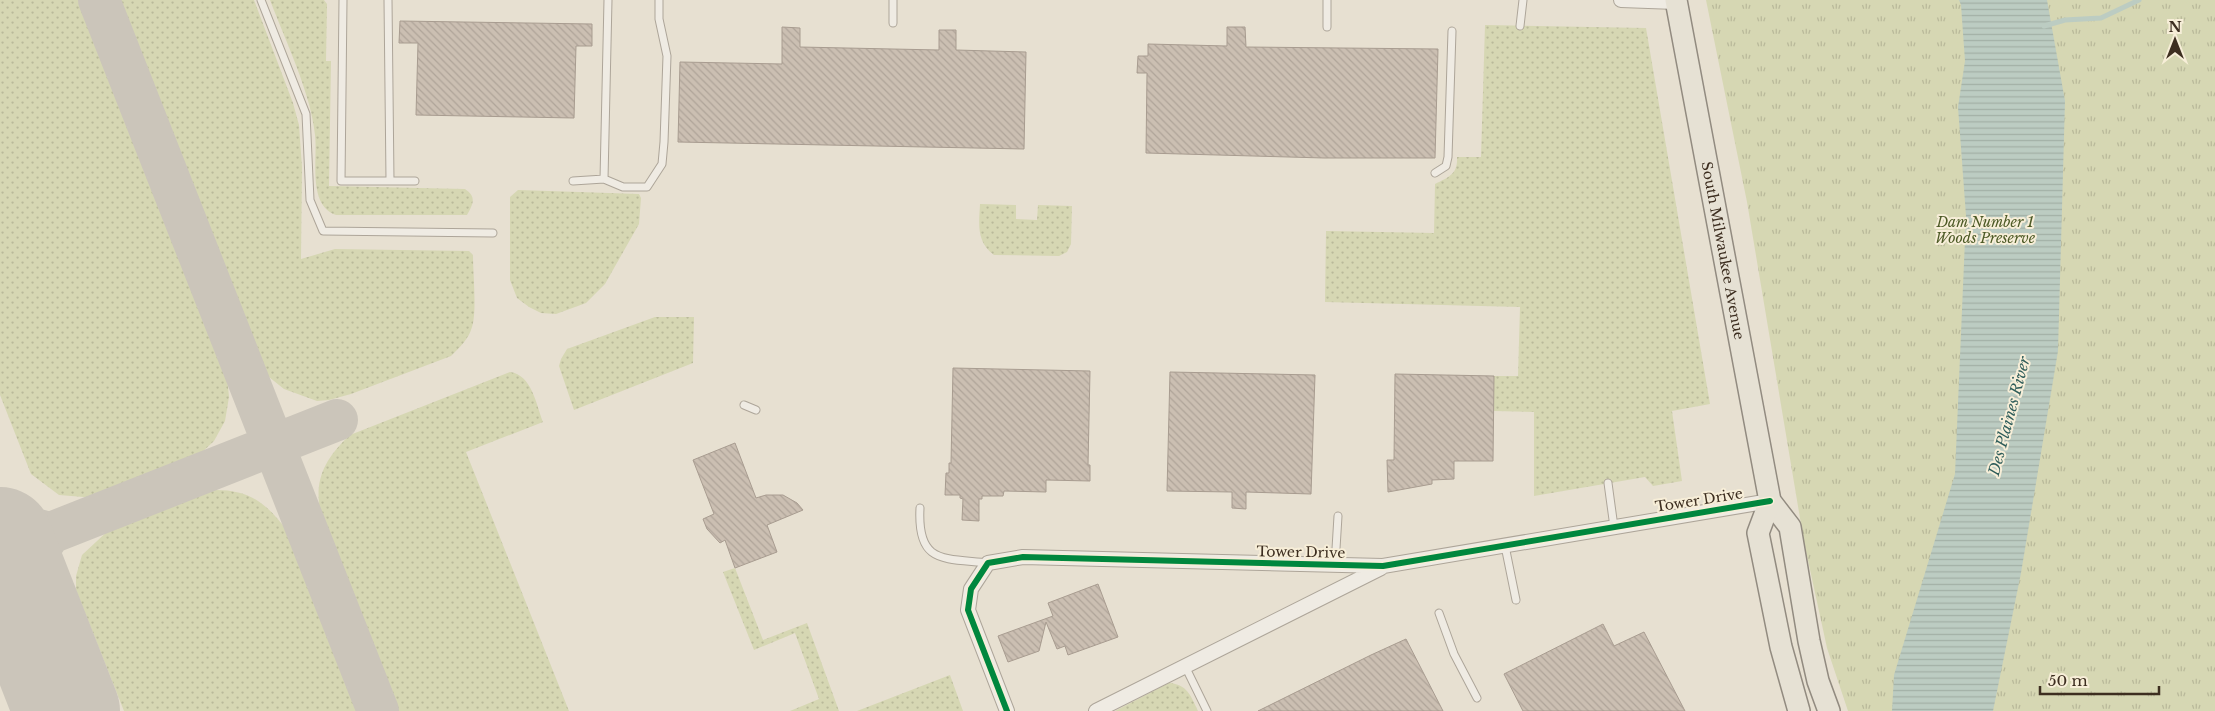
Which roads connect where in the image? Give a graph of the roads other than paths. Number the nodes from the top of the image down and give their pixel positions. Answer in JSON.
{"nodes":[{"id":1,"x":261,"y":0,"type":"edge"},
{"id":2,"x":343,"y":0,"type":"edge"},
{"id":3,"x":388,"y":0,"type":"edge"},
{"id":4,"x":608,"y":0,"type":"edge"},
{"id":5,"x":659,"y":0,"type":"edge"},
{"id":6,"x":893,"y":0,"type":"edge"},
{"id":7,"x":1326,"y":0,"type":"edge"},
{"id":8,"x":1523,"y":0,"type":"edge"},
{"id":9,"x":1621,"y":0,"type":"edge"},
{"id":10,"x":1676,"y":1,"type":"edge"},
{"id":11,"x":893,"y":23,"type":"dead end"},
{"id":12,"x":1520,"y":26,"type":"dead end"},
{"id":13,"x":1326,"y":27,"type":"dead end"},
{"id":14,"x":1452,"y":31,"type":"dead end"},
{"id":15,"x":1435,"y":173,"type":"dead end"},
{"id":16,"x":390,"y":180,"type":"junction"},
{"id":17,"x":574,"y":180,"type":"dead end"},
{"id":18,"x":604,"y":180,"type":"junction"},
{"id":19,"x":415,"y":181,"type":"dead end"},
{"id":20,"x":493,"y":233,"type":"dead end"},
{"id":21,"x":744,"y":405,"type":"dead end"},
{"id":22,"x":756,"y":410,"type":"dead end"},
{"id":23,"x":1608,"y":483,"type":"dead end"},
{"id":24,"x":1770,"y":501,"type":"junction"},
{"id":25,"x":920,"y":508,"type":"dead end"},
{"id":26,"x":1338,"y":516,"type":"dead end"},
{"id":27,"x":1614,"y":527,"type":"junction"},
{"id":28,"x":1505,"y":546,"type":"junction"},
{"id":29,"x":988,"y":563,"type":"junction"},
{"id":30,"x":1335,"y":565,"type":"junction"},
{"id":31,"x":1384,"y":566,"type":"junction"},
{"id":32,"x":1516,"y":600,"type":"dead end"},
{"id":33,"x":1439,"y":613,"type":"dead end"},
{"id":34,"x":1185,"y":666,"type":"junction"},
{"id":35,"x":1476,"y":698,"type":"dead end"},
{"id":36,"x":1007,"y":711,"type":"edge"},
{"id":37,"x":1096,"y":711,"type":"edge"},
{"id":38,"x":1208,"y":711,"type":"edge"},
{"id":39,"x":1799,"y":711,"type":"edge"},
{"id":40,"x":1829,"y":711,"type":"edge"}],
"edges":[{"from":1,"to":20,"type":"lane"},
{"from":2,"to":16,"type":"lane"},
{"from":3,"to":16,"type":"lane"},
{"from":4,"to":18,"type":"lane"},
{"from":5,"to":18,"type":"lane"},
{"from":6,"to":11,"type":"lane"},
{"from":7,"to":13,"type":"lane"},
{"from":8,"to":12,"type":"lane"},
{"from":9,"to":10,"type":"street"},
{"from":10,"to":24,"type":"main road","name":"South Milwaukee Avenue"},
{"from":14,"to":15,"type":"lane"},
{"from":16,"to":19,"type":"lane"},
{"from":17,"to":18,"type":"lane"},
{"from":21,"to":22,"type":"lane"},
{"from":23,"to":27,"type":"lane"},
{"from":24,"to":27,"type":"street","name":"Tower Drive"},
{"from":24,"to":39,"type":"main road"},
{"from":24,"to":40,"type":"main road","name":"South Milwaukee Avenue"},
{"from":25,"to":29,"type":"lane"},
{"from":26,"to":30,"type":"lane"},
{"from":27,"to":28,"type":"street","name":"Tower Drive"},
{"from":28,"to":31,"type":"street","name":"Tower Drive"},
{"from":28,"to":32,"type":"lane"},
{"from":29,"to":30,"type":"street","name":"Tower Drive"},
{"from":29,"to":36,"type":"street"},
{"from":30,"to":31,"type":"street","name":"Tower Drive"},
{"from":31,"to":34,"type":"street","name":"Tower Drive"},
{"from":33,"to":35,"type":"lane"},
{"from":34,"to":37,"type":"street","name":"Tower Drive"},
{"from":34,"to":38,"type":"lane"}]}
